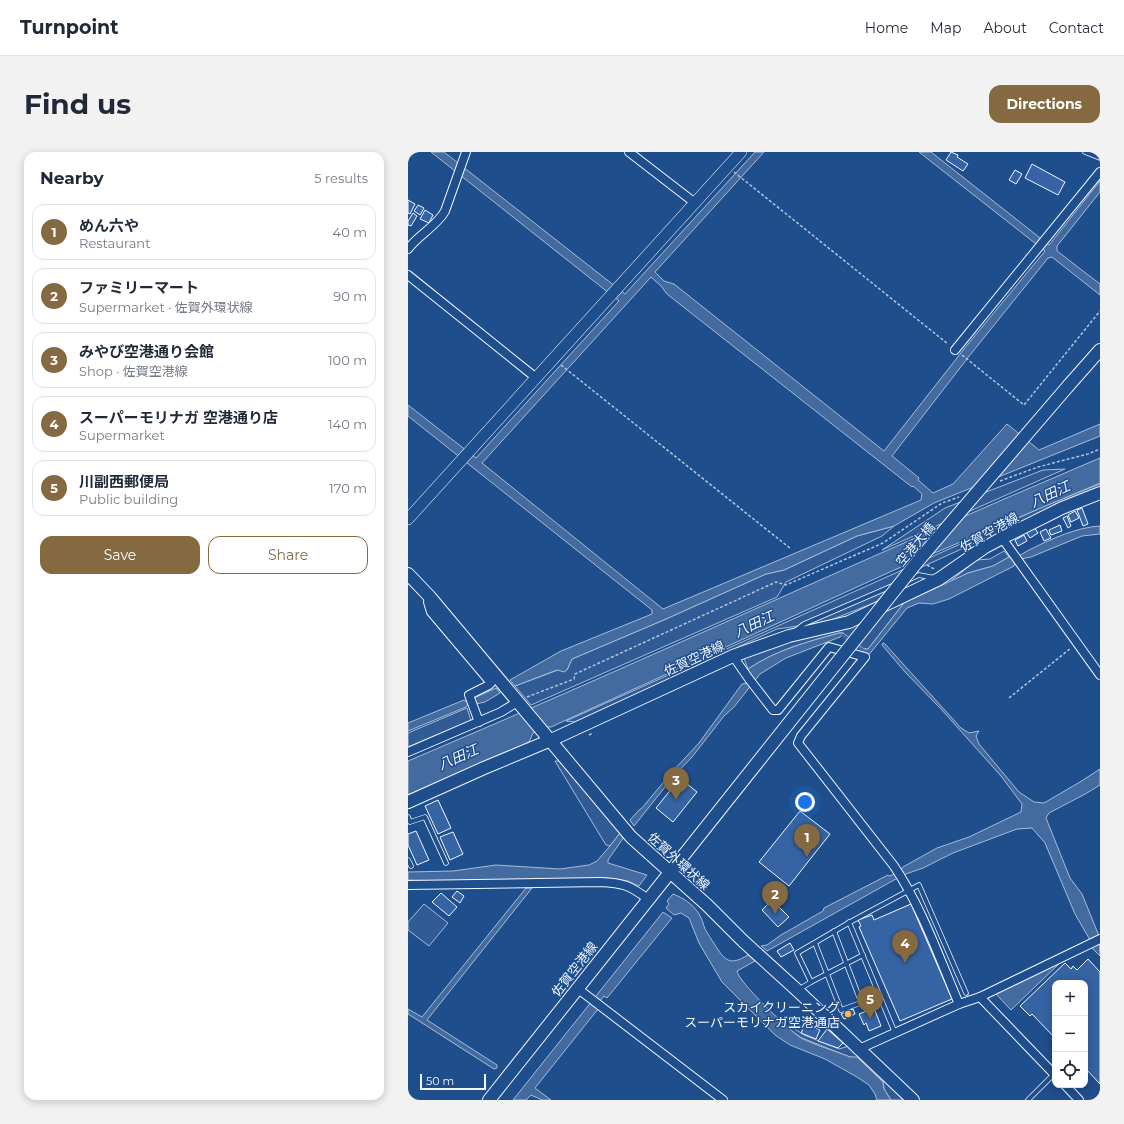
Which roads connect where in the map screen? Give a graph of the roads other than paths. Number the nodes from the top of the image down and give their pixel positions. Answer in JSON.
{"nodes":[{"id":1,"x":466,"y":152,"type":"edge"},
{"id":2,"x":628,"y":152,"type":"edge"},
{"id":3,"x":741,"y":152,"type":"edge"},
{"id":4,"x":1085,"y":152,"type":"edge"},
{"id":5,"x":1100,"y":158,"type":"edge"},
{"id":6,"x":1100,"y":172,"type":"edge"},
{"id":7,"x":694,"y":203,"type":"junction"},
{"id":8,"x":408,"y":250,"type":"edge"},
{"id":9,"x":408,"y":276,"type":"edge"},
{"id":10,"x":955,"y":350,"type":"road end"},
{"id":11,"x":1100,"y":350,"type":"edge"},
{"id":12,"x":535,"y":377,"type":"junction"},
{"id":13,"x":1100,"y":493,"type":"edge"},
{"id":14,"x":408,"y":519,"type":"edge"},
{"id":15,"x":1002,"y":538,"type":"junction"},
{"id":16,"x":408,"y":574,"type":"edge"},
{"id":17,"x":430,"y":597,"type":"junction"},
{"id":18,"x":733,"y":656,"type":"junction"},
{"id":19,"x":1100,"y":675,"type":"edge"},
{"id":20,"x":519,"y":703,"type":"junction"},
{"id":21,"x":478,"y":722,"type":"junction"},
{"id":22,"x":788,"y":724,"type":"joint"},
{"id":23,"x":547,"y":737,"type":"junction"},
{"id":24,"x":408,"y":752,"type":"edge"},
{"id":25,"x":408,"y":802,"type":"edge"},
{"id":26,"x":408,"y":817,"type":"edge"},
{"id":27,"x":409,"y":823,"type":"edge"},
{"id":28,"x":408,"y":860,"type":"edge"},
{"id":29,"x":446,"y":863,"type":"dead end"},
{"id":30,"x":411,"y":866,"type":"dead end"},
{"id":31,"x":671,"y":872,"type":"junction"},
{"id":32,"x":408,"y":885,"type":"edge"},
{"id":33,"x":908,"y":890,"type":"junction"},
{"id":34,"x":648,"y":899,"type":"junction"},
{"id":35,"x":849,"y":922,"type":"junction"},
{"id":36,"x":834,"y":931,"type":"junction"},
{"id":37,"x":1100,"y":939,"type":"edge"},
{"id":38,"x":815,"y":942,"type":"junction"},
{"id":39,"x":863,"y":955,"type":"junction"},
{"id":40,"x":847,"y":964,"type":"junction"},
{"id":41,"x":827,"y":974,"type":"junction"},
{"id":42,"x":811,"y":982,"type":"junction"},
{"id":43,"x":577,"y":988,"type":"junction"},
{"id":44,"x":966,"y":993,"type":"dead end"},
{"id":45,"x":802,"y":994,"type":"junction"},
{"id":46,"x":880,"y":996,"type":"junction"},
{"id":47,"x":980,"y":997,"type":"junction"},
{"id":48,"x":861,"y":1002,"type":"junction"},
{"id":49,"x":959,"y":1004,"type":"junction"},
{"id":50,"x":895,"y":1034,"type":"junction"},
{"id":51,"x":859,"y":1049,"type":"junction"},
{"id":52,"x":1052,"y":1071,"type":"edge"},
{"id":53,"x":1052,"y":1077,"type":"edge"},
{"id":54,"x":1068,"y":1088,"type":"edge"},
{"id":55,"x":489,"y":1100,"type":"edge"},
{"id":56,"x":723,"y":1100,"type":"edge"},
{"id":57,"x":913,"y":1100,"type":"edge"},
{"id":58,"x":1028,"y":1100,"type":"edge"},
{"id":59,"x":1080,"y":1100,"type":"edge"}],
"edges":[{"from":1,"to":8,"type":"street"},
{"from":2,"to":7,"type":"street"},
{"from":3,"to":7,"type":"street"},
{"from":4,"to":5,"type":"lane"},
{"from":6,"to":10,"type":"street"},
{"from":7,"to":12,"type":"street"},
{"from":9,"to":12,"type":"street"},
{"from":11,"to":22,"type":"main road","name":"空港大橋","bridge":true},
{"from":12,"to":14,"type":"street"},
{"from":13,"to":15,"type":"main road","name":"佐賀空港線"},
{"from":15,"to":18,"type":"main road","name":"佐賀空港線"},
{"from":15,"to":19,"type":"street"},
{"from":16,"to":17,"type":"main road","name":"佐賀外環状線"},
{"from":17,"to":20,"type":"main road","name":"佐賀外環状線"},
{"from":17,"to":21,"type":"street"},
{"from":18,"to":23,"type":"main road","name":"佐賀空港線"},
{"from":18,"to":33,"type":"street"},
{"from":20,"to":21,"type":"street"},
{"from":20,"to":23,"type":"main road","name":"佐賀外環状線"},
{"from":21,"to":24,"type":"street"},
{"from":22,"to":31,"type":"main road","name":"佐賀空港線"},
{"from":23,"to":25,"type":"main road","name":"佐賀空港線"},
{"from":23,"to":31,"type":"main road","name":"佐賀外環状線"},
{"from":26,"to":27,"type":"lane"},
{"from":27,"to":29,"type":"lane"},
{"from":28,"to":30,"type":"lane"},
{"from":31,"to":34,"type":"main road","name":"佐賀空港線"},
{"from":31,"to":45,"type":"main road","name":"佐賀外環状線"},
{"from":32,"to":34,"type":"street"},
{"from":33,"to":35,"type":"lane"},
{"from":33,"to":44,"type":"lane"},
{"from":33,"to":49,"type":"street"},
{"from":34,"to":43,"type":"main road","name":"佐賀空港線"},
{"from":35,"to":36,"type":"lane"},
{"from":35,"to":39,"type":"lane"},
{"from":36,"to":38,"type":"lane"},
{"from":36,"to":40,"type":"lane"},
{"from":37,"to":47,"type":"street"},
{"from":38,"to":41,"type":"lane"},
{"from":38,"to":42,"type":"lane"},
{"from":39,"to":40,"type":"lane"},
{"from":39,"to":46,"type":"lane"},
{"from":40,"to":41,"type":"lane"},
{"from":40,"to":48,"type":"lane"},
{"from":41,"to":42,"type":"lane"},
{"from":41,"to":48,"type":"lane"},
{"from":42,"to":45,"type":"lane"},
{"from":43,"to":55,"type":"main road","name":"佐賀空港線"},
{"from":43,"to":56,"type":"street"},
{"from":45,"to":51,"type":"main road","name":"佐賀外環状線"},
{"from":46,"to":48,"type":"lane"},
{"from":46,"to":50,"type":"lane"},
{"from":47,"to":49,"type":"street"},
{"from":47,"to":52,"type":"street"},
{"from":49,"to":50,"type":"street"},
{"from":50,"to":51,"type":"street"},
{"from":51,"to":57,"type":"main road","name":"佐賀外環状線"},
{"from":53,"to":58,"type":"lane"},
{"from":54,"to":59,"type":"street"}]}
